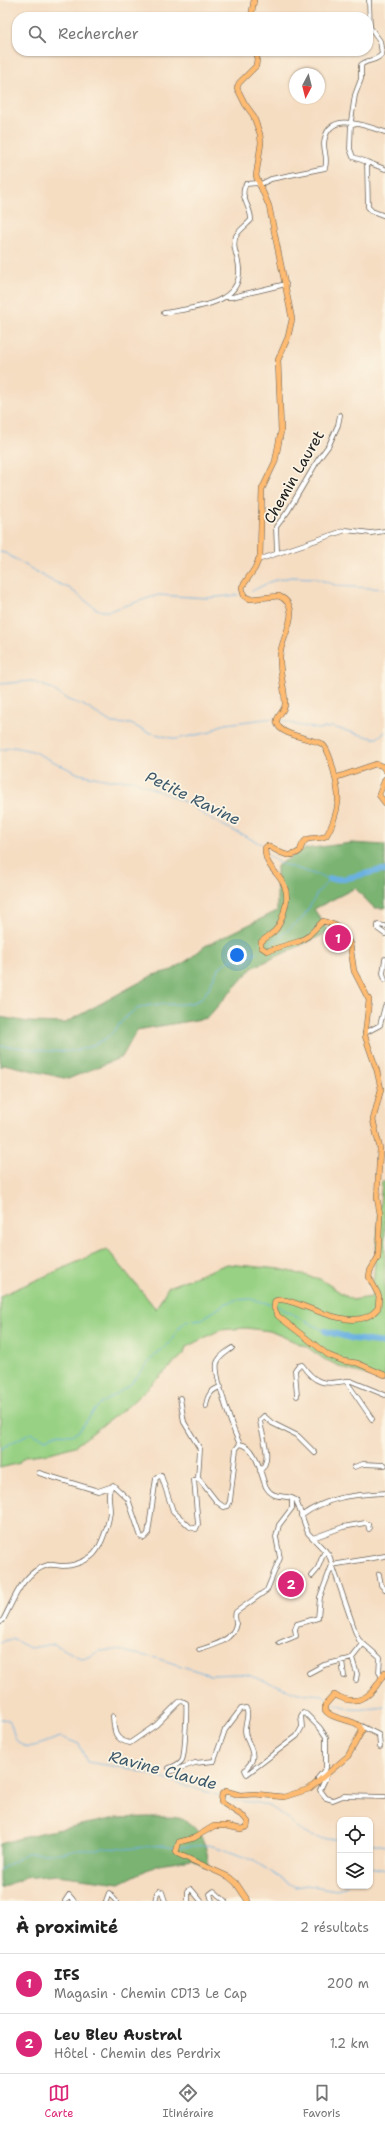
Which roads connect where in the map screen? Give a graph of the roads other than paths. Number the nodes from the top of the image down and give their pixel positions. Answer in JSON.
{"nodes":[{"id":1,"x":254,"y":0,"type":"edge"},
{"id":2,"x":369,"y":0,"type":"edge"},
{"id":3,"x":252,"y":12,"type":"edge"},
{"id":4,"x":369,"y":12,"type":"edge"},
{"id":5,"x":373,"y":32,"type":"edge"},
{"id":6,"x":257,"y":56,"type":"edge"},
{"id":7,"x":351,"y":121,"type":"junction"},
{"id":8,"x":385,"y":132,"type":"edge"},
{"id":9,"x":367,"y":162,"type":"junction"},
{"id":10,"x":385,"y":169,"type":"edge"},
{"id":11,"x":258,"y":184,"type":"junction"},
{"id":12,"x":385,"y":216,"type":"edge"},
{"id":13,"x":286,"y":284,"type":"junction"},
{"id":14,"x":225,"y":297,"type":"junction"},
{"id":15,"x":164,"y":313,"type":"dead end"},
{"id":16,"x":340,"y":415,"type":"dead end"},
{"id":17,"x":385,"y":531,"type":"edge"},
{"id":18,"x":278,"y":552,"type":"junction"},
{"id":19,"x":258,"y":560,"type":"junction"},
{"id":20,"x":385,"y":770,"type":"edge"},
{"id":21,"x":335,"y":778,"type":"junction"},
{"id":22,"x":385,"y":779,"type":"edge"},
{"id":23,"x":385,"y":803,"type":"edge"},
{"id":24,"x":385,"y":926,"type":"edge"},
{"id":25,"x":385,"y":934,"type":"edge"},
{"id":26,"x":385,"y":959,"type":"edge"},
{"id":27,"x":385,"y":980,"type":"edge"},
{"id":28,"x":385,"y":1006,"type":"edge"},
{"id":29,"x":365,"y":1033,"type":"junction"},
{"id":30,"x":232,"y":1348,"type":"dead end"},
{"id":31,"x":385,"y":1375,"type":"edge"},
{"id":32,"x":346,"y":1381,"type":"junction"},
{"id":33,"x":221,"y":1387,"type":"junction"},
{"id":34,"x":385,"y":1395,"type":"edge"},
{"id":35,"x":297,"y":1396,"type":"dead end"},
{"id":36,"x":180,"y":1398,"type":"dead end"},
{"id":37,"x":206,"y":1406,"type":"dead end"},
{"id":38,"x":372,"y":1420,"type":"dead end"},
{"id":39,"x":240,"y":1444,"type":"junction"},
{"id":40,"x":316,"y":1453,"type":"dead end"},
{"id":41,"x":385,"y":1465,"type":"edge"},
{"id":42,"x":354,"y":1467,"type":"dead end"},
{"id":43,"x":260,"y":1471,"type":"junction"},
{"id":44,"x":39,"y":1473,"type":"dead end"},
{"id":45,"x":198,"y":1478,"type":"junction"},
{"id":46,"x":110,"y":1487,"type":"junction"},
{"id":47,"x":385,"y":1493,"type":"edge"},
{"id":48,"x":292,"y":1498,"type":"junction"},
{"id":49,"x":301,"y":1516,"type":"junction"},
{"id":50,"x":369,"y":1529,"type":"dead end"},
{"id":51,"x":313,"y":1538,"type":"junction"},
{"id":52,"x":325,"y":1550,"type":"junction"},
{"id":53,"x":385,"y":1556,"type":"edge"},
{"id":54,"x":332,"y":1565,"type":"junction"},
{"id":55,"x":379,"y":1574,"type":"dead end"},
{"id":56,"x":312,"y":1576,"type":"dead end"},
{"id":57,"x":385,"y":1590,"type":"edge"},
{"id":58,"x":0,"y":1622,"type":"edge"},
{"id":59,"x":279,"y":1643,"type":"dead end"},
{"id":60,"x":363,"y":1644,"type":"junction"},
{"id":61,"x":198,"y":1650,"type":"dead end"},
{"id":62,"x":352,"y":1658,"type":"junction"},
{"id":63,"x":342,"y":1660,"type":"junction"},
{"id":64,"x":310,"y":1673,"type":"dead end"},
{"id":65,"x":384,"y":1675,"type":"edge"},
{"id":66,"x":344,"y":1676,"type":"dead end"},
{"id":67,"x":356,"y":1680,"type":"dead end"},
{"id":68,"x":113,"y":1716,"type":"dead end"},
{"id":69,"x":361,"y":1726,"type":"junction"},
{"id":70,"x":380,"y":1747,"type":"dead end"},
{"id":71,"x":327,"y":1775,"type":"junction"},
{"id":72,"x":318,"y":1782,"type":"junction"},
{"id":73,"x":385,"y":1797,"type":"edge"},
{"id":74,"x":65,"y":1901,"type":"edge"},
{"id":75,"x":74,"y":1901,"type":"edge"},
{"id":76,"x":106,"y":1901,"type":"edge"},
{"id":77,"x":116,"y":1901,"type":"edge"},
{"id":78,"x":155,"y":1901,"type":"edge"},
{"id":79,"x":165,"y":1901,"type":"edge"},
{"id":80,"x":188,"y":1901,"type":"edge"},
{"id":81,"x":201,"y":1901,"type":"edge"},
{"id":82,"x":212,"y":1901,"type":"edge"},
{"id":83,"x":225,"y":1901,"type":"edge"},
{"id":84,"x":248,"y":1901,"type":"edge"}],
"edges":[{"from":1,"to":3,"type":"main road"},
{"from":2,"to":4,"type":"street"},
{"from":5,"to":7,"type":"street"},
{"from":6,"to":11,"type":"main road"},
{"from":7,"to":8,"type":"street"},
{"from":7,"to":9,"type":"street"},
{"from":7,"to":11,"type":"street"},
{"from":9,"to":10,"type":"street"},
{"from":9,"to":12,"type":"street"},
{"from":11,"to":13,"type":"main road"},
{"from":11,"to":14,"type":"street"},
{"from":13,"to":14,"type":"street"},
{"from":13,"to":19,"type":"main road"},
{"from":14,"to":15,"type":"street"},
{"from":16,"to":18,"type":"street","name":"Chemin Lauret"},
{"from":17,"to":18,"type":"street"},
{"from":18,"to":19,"type":"street"},
{"from":19,"to":21,"type":"main road"},
{"from":20,"to":21,"type":"main road"},
{"from":21,"to":29,"type":"main road"},
{"from":22,"to":23,"type":"main road"},
{"from":24,"to":25,"type":"street"},
{"from":26,"to":27,"type":"street"},
{"from":28,"to":29,"type":"street"},
{"from":29,"to":31,"type":"main road"},
{"from":30,"to":33,"type":"street"},
{"from":32,"to":34,"type":"street"},
{"from":32,"to":35,"type":"street"},
{"from":32,"to":38,"type":"street"},
{"from":33,"to":37,"type":"street"},
{"from":33,"to":39,"type":"street"},
{"from":36,"to":45,"type":"street"},
{"from":39,"to":43,"type":"street"},
{"from":39,"to":45,"type":"street"},
{"from":40,"to":43,"type":"street"},
{"from":41,"to":42,"type":"street"},
{"from":43,"to":48,"type":"street"},
{"from":44,"to":46,"type":"street"},
{"from":45,"to":46,"type":"street"},
{"from":46,"to":58,"type":"street"},
{"from":47,"to":49,"type":"street"},
{"from":48,"to":49,"type":"street"},
{"from":48,"to":61,"type":"street"},
{"from":49,"to":51,"type":"street"},
{"from":50,"to":51,"type":"street"},
{"from":51,"to":52,"type":"street"},
{"from":52,"to":54,"type":"street"},
{"from":52,"to":56,"type":"street"},
{"from":53,"to":54,"type":"street"},
{"from":54,"to":59,"type":"street"},
{"from":54,"to":60,"type":"street"},
{"from":55,"to":57,"type":"street"},
{"from":60,"to":62,"type":"street"},
{"from":60,"to":65,"type":"street"},
{"from":62,"to":63,"type":"street"},
{"from":62,"to":67,"type":"street"},
{"from":63,"to":64,"type":"street"},
{"from":63,"to":66,"type":"street"},
{"from":65,"to":69,"type":"main road"},
{"from":68,"to":72,"type":"street"},
{"from":69,"to":70,"type":"street"},
{"from":69,"to":71,"type":"main road"},
{"from":71,"to":72,"type":"main road"},
{"from":71,"to":73,"type":"street"},
{"from":72,"to":84,"type":"main road"},
{"from":74,"to":75,"type":"street"},
{"from":76,"to":77,"type":"street"},
{"from":78,"to":79,"type":"street"},
{"from":80,"to":81,"type":"street"},
{"from":82,"to":83,"type":"street"}]}
